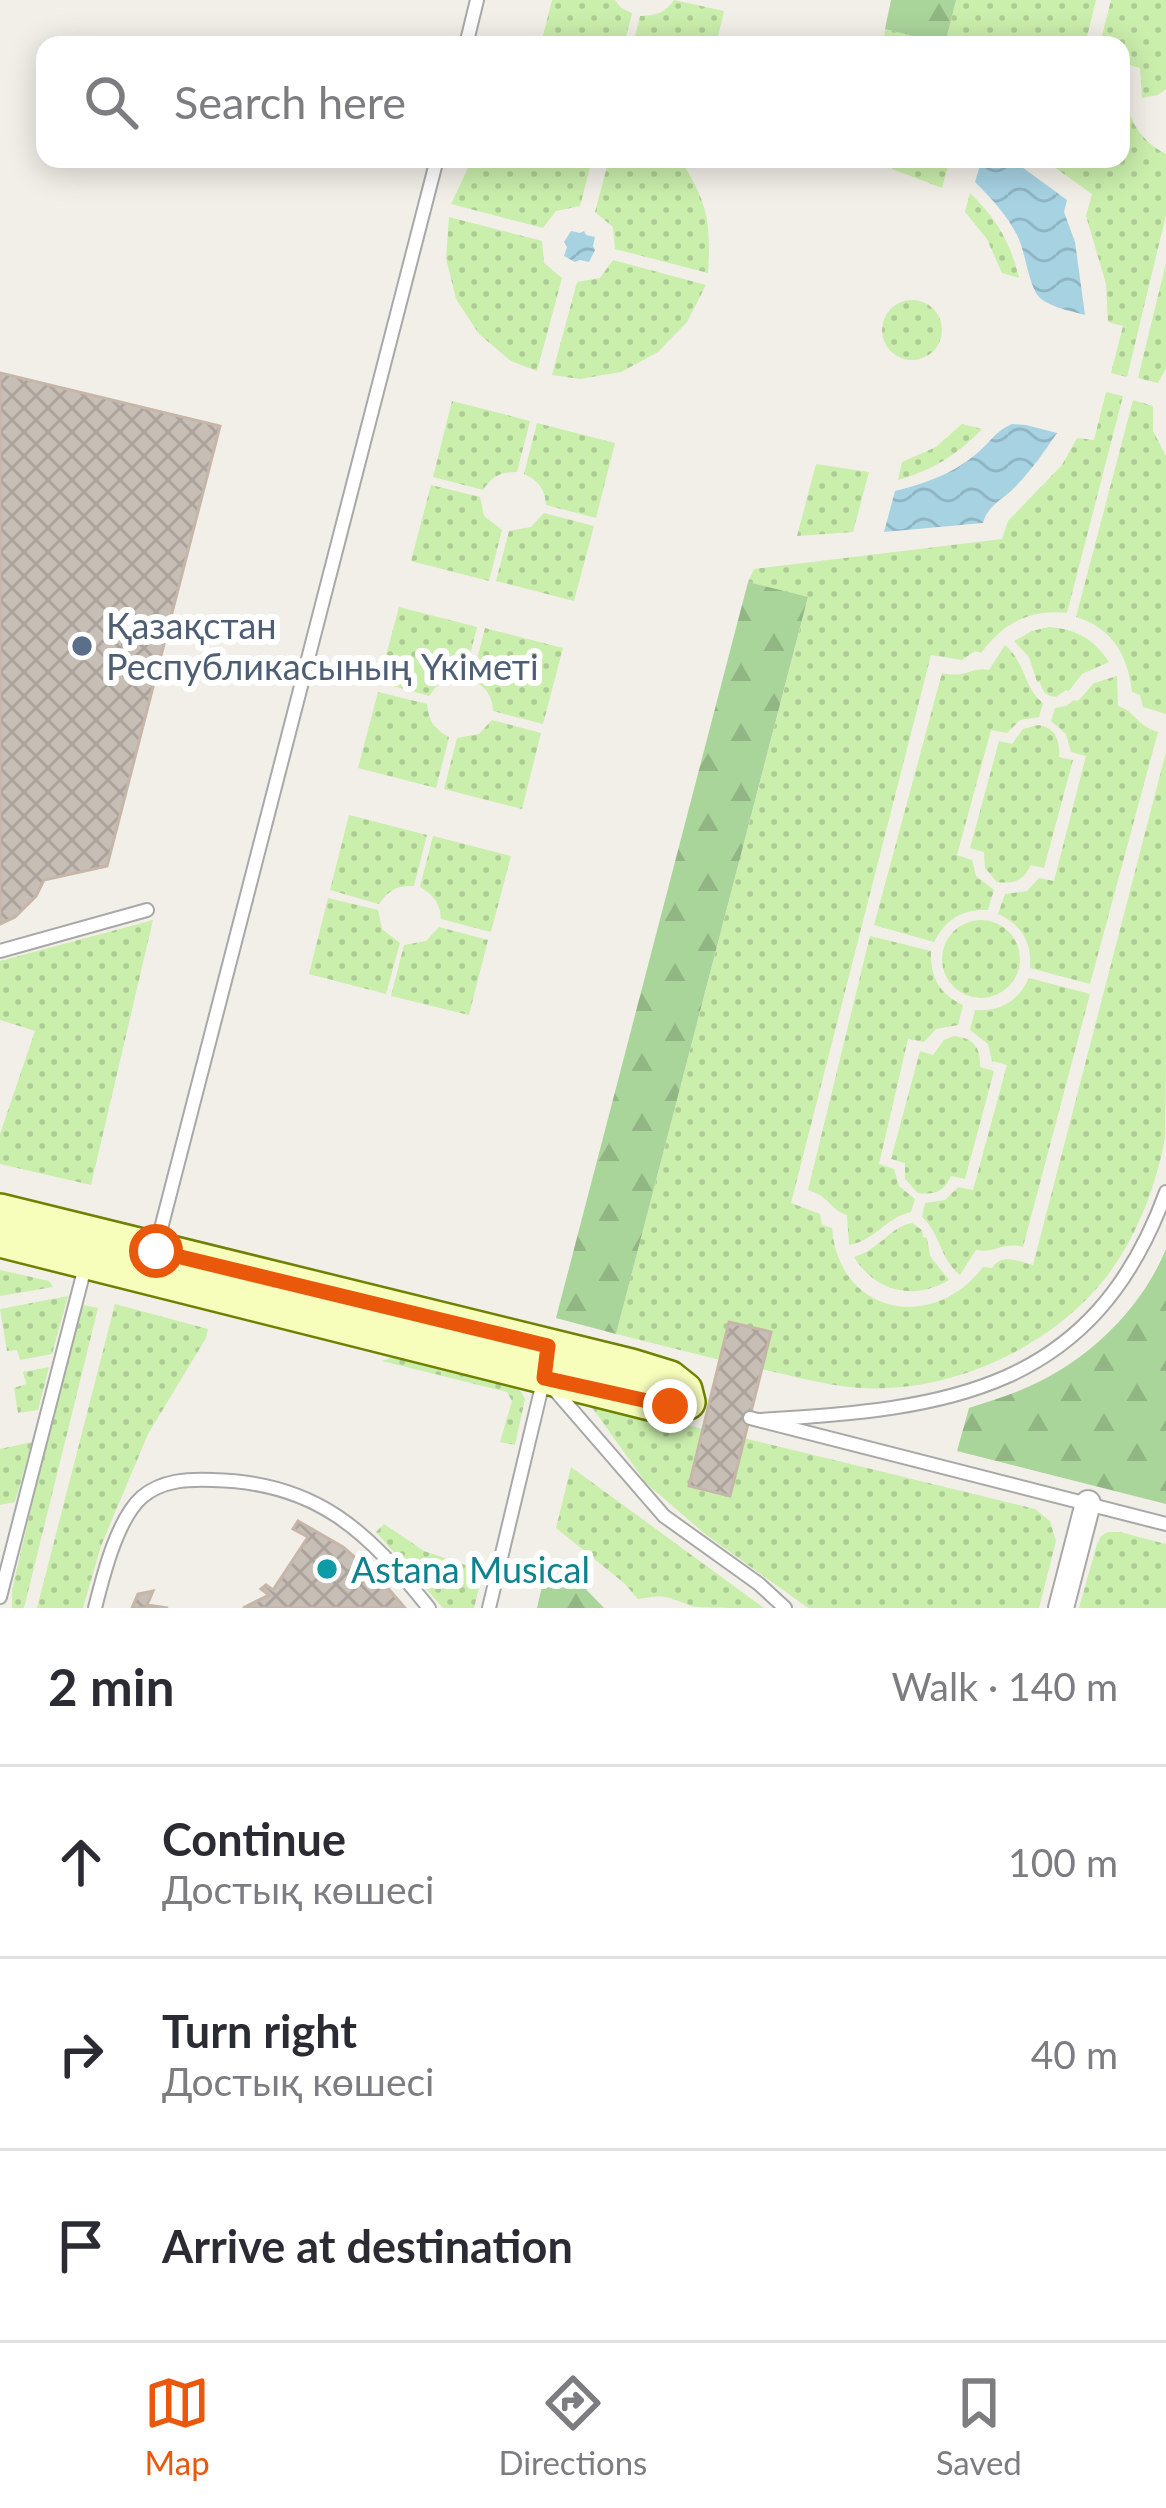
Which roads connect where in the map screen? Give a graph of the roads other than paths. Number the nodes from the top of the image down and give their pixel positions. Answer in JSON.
{"nodes":[{"id":1,"x":477,"y":0,"type":"edge"},
{"id":2,"x":468,"y":36,"type":"edge"},
{"id":3,"x":435,"y":168,"type":"edge"},
{"id":4,"x":147,"y":910,"type":"dead end"},
{"id":5,"x":0,"y":951,"type":"edge"},
{"id":6,"x":1166,"y":1192,"type":"edge"},
{"id":7,"x":0,"y":1210,"type":"edge"},
{"id":8,"x":0,"y":1240,"type":"edge"},
{"id":9,"x":156,"y":1251,"type":"junction"},
{"id":10,"x":86,"y":1262,"type":"junction"},
{"id":11,"x":546,"y":1362,"type":"junction"},
{"id":12,"x":1088,"y":1504,"type":"junction"},
{"id":13,"x":1166,"y":1524,"type":"edge"},
{"id":14,"x":0,"y":1597,"type":"edge"},
{"id":15,"x":95,"y":1608,"type":"edge"},
{"id":16,"x":428,"y":1608,"type":"edge"},
{"id":17,"x":489,"y":1608,"type":"edge"},
{"id":18,"x":784,"y":1608,"type":"edge"},
{"id":19,"x":1061,"y":1608,"type":"edge"}],
"edges":[{"from":1,"to":2,"type":"lane"},
{"from":3,"to":9,"type":"lane"},
{"from":4,"to":5,"type":"lane"},
{"from":6,"to":12,"type":"lane"},
{"from":7,"to":9,"type":"street"},
{"from":8,"to":10,"type":"street"},
{"from":9,"to":11,"type":"street"},
{"from":10,"to":11,"type":"street"},
{"from":10,"to":14,"type":"lane"},
{"from":11,"to":17,"type":"lane"},
{"from":11,"to":18,"type":"lane"},
{"from":12,"to":13,"type":"lane"},
{"from":12,"to":19,"type":"street"},
{"from":15,"to":16,"type":"lane"}]}
